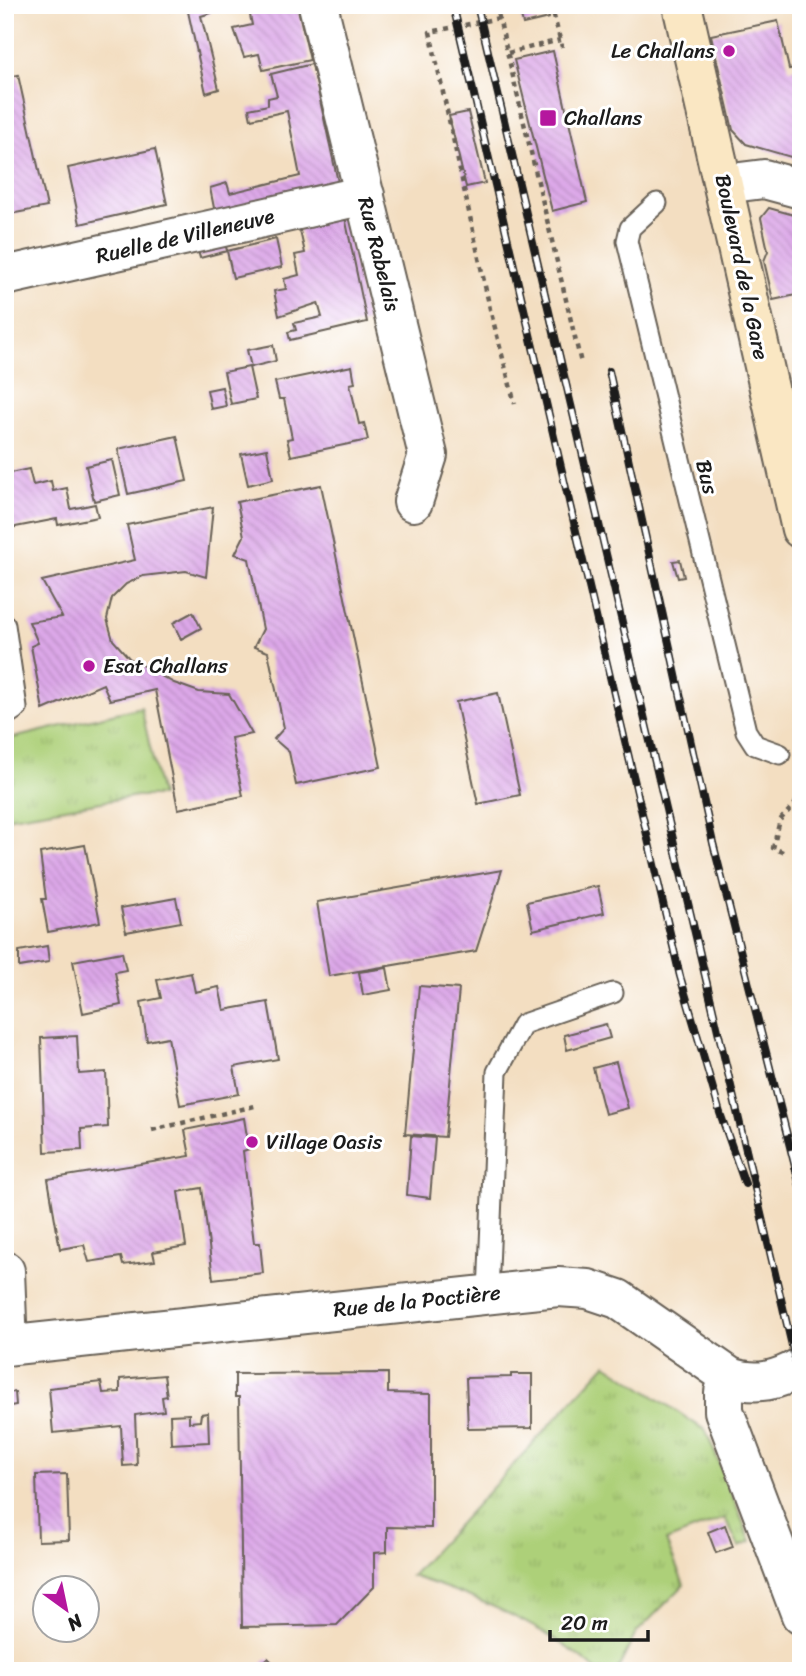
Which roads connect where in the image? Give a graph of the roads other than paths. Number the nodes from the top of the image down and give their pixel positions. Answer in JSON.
{"nodes":[{"id":1,"x":318,"y":5,"type":"edge"},
{"id":2,"x":682,"y":5,"type":"edge"},
{"id":3,"x":724,"y":184,"type":"junction"},
{"id":4,"x":801,"y":189,"type":"edge"},
{"id":5,"x":365,"y":195,"type":"junction"},
{"id":6,"x":657,"y":203,"type":"dead end"},
{"id":7,"x":5,"y":276,"type":"edge"},
{"id":8,"x":413,"y":502,"type":"dead end"},
{"id":9,"x":801,"y":529,"type":"edge"},
{"id":10,"x":5,"y":625,"type":"edge"},
{"id":11,"x":5,"y":716,"type":"edge"},
{"id":12,"x":780,"y":754,"type":"dead end"},
{"id":13,"x":613,"y":993,"type":"dead end"},
{"id":14,"x":5,"y":1271,"type":"edge"},
{"id":15,"x":488,"y":1294,"type":"junction"},
{"id":16,"x":7,"y":1346,"type":"edge"},
{"id":17,"x":801,"y":1367,"type":"edge"},
{"id":18,"x":730,"y":1377,"type":"junction"},
{"id":19,"x":801,"y":1615,"type":"edge"}],
"edges":[{"from":1,"to":5,"type":"street","name":"Rue Rabelais"},
{"from":2,"to":3,"type":"main road","name":"Boulevard de la Gare"},
{"from":3,"to":4,"type":"street"},
{"from":3,"to":9,"type":"main road","name":"Boulevard de la Gare"},
{"from":5,"to":7,"type":"street","name":"Ruelle de Villeneuve"},
{"from":5,"to":8,"type":"street","name":"Rue Rabelais"},
{"from":6,"to":12,"type":"lane","name":"Bus"},
{"from":10,"to":11,"type":"lane"},
{"from":13,"to":15,"type":"lane"},
{"from":14,"to":16,"type":"street"},
{"from":15,"to":16,"type":"street","name":"Rue de la Poctière"},
{"from":15,"to":18,"type":"street","name":"Rue de la Poctière"},
{"from":17,"to":18,"type":"street","name":"Rue de la Poctière"},
{"from":18,"to":19,"type":"street"}]}
